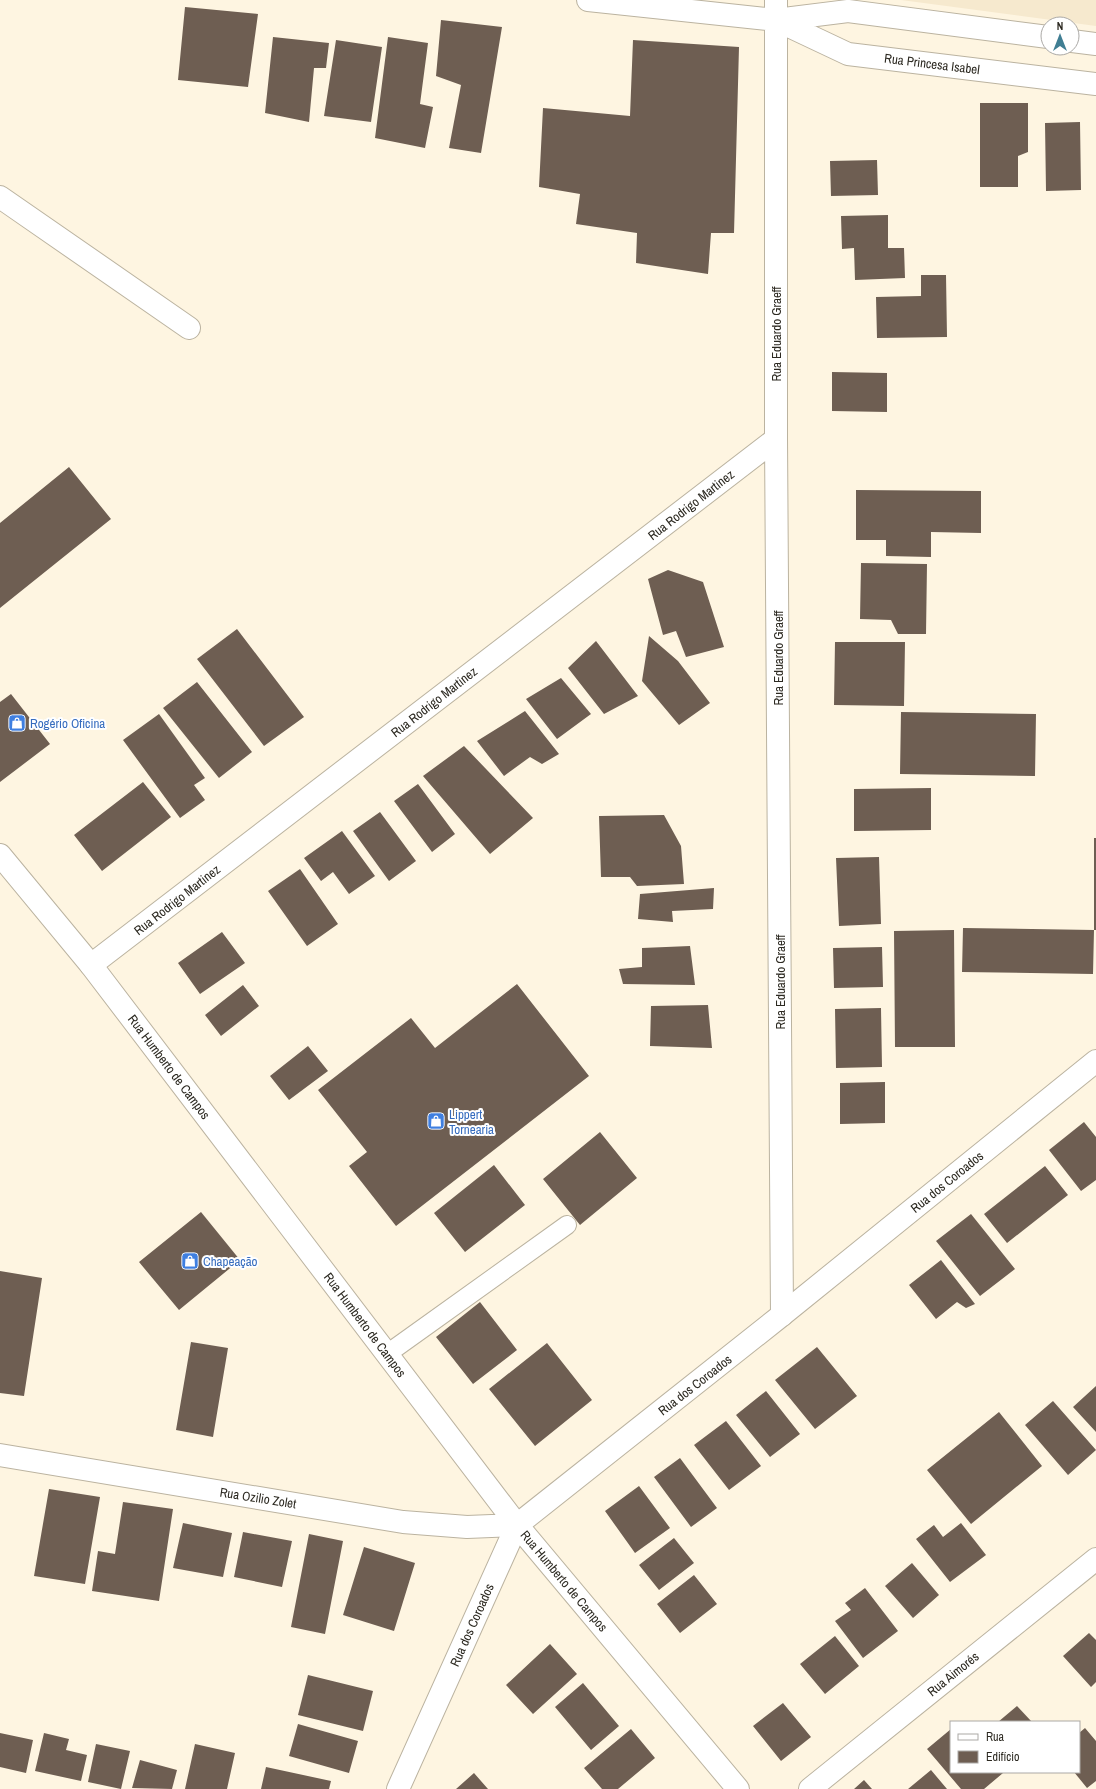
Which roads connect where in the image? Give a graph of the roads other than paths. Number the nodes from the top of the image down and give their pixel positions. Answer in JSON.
{"nodes":[{"id":1,"x":588,"y":0,"type":"edge"},
{"id":2,"x":776,"y":10,"type":"edge"},
{"id":3,"x":1040,"y":36,"type":"edge"},
{"id":4,"x":1080,"y":41,"type":"edge"},
{"id":5,"x":1096,"y":44,"type":"edge"},
{"id":6,"x":1096,"y":84,"type":"edge"},
{"id":7,"x":0,"y":197,"type":"edge"},
{"id":8,"x":189,"y":328,"type":"dead end"},
{"id":9,"x":776,"y":439,"type":"junction"},
{"id":10,"x":0,"y":855,"type":"edge"},
{"id":11,"x":91,"y":965,"type":"junction"},
{"id":12,"x":1096,"y":1061,"type":"edge"},
{"id":13,"x":567,"y":1225,"type":"dead end"},
{"id":14,"x":782,"y":1315,"type":"junction"},
{"id":15,"x":387,"y":1354,"type":"junction"},
{"id":16,"x":0,"y":1456,"type":"edge"},
{"id":17,"x":517,"y":1525,"type":"junction"},
{"id":18,"x":1096,"y":1559,"type":"edge"},
{"id":19,"x":398,"y":1789,"type":"edge"},
{"id":20,"x":738,"y":1789,"type":"edge"},
{"id":21,"x":810,"y":1789,"type":"edge"}],
"edges":[{"from":1,"to":2,"type":"street","name":"Rua Princesa Isabel"},
{"from":2,"to":3,"type":"street","name":"Rua Princesa Isabel"},
{"from":2,"to":6,"type":"street","name":"Rua Princesa Isabel"},
{"from":2,"to":9,"type":"street","name":"Rua Eduardo Graeff"},
{"from":4,"to":5,"type":"street"},
{"from":7,"to":8,"type":"street"},
{"from":9,"to":11,"type":"street","name":"Rua Rodrigo Martinez"},
{"from":9,"to":14,"type":"street","name":"Rua Eduardo Graeff"},
{"from":10,"to":11,"type":"street","name":"Rua Humberto de Campos"},
{"from":11,"to":15,"type":"street","name":"Rua Humberto de Campos"},
{"from":12,"to":14,"type":"street","name":"Rua dos Coroados"},
{"from":13,"to":15,"type":"lane"},
{"from":14,"to":17,"type":"street","name":"Rua dos Coroados"},
{"from":15,"to":17,"type":"street","name":"Rua Humberto de Campos"},
{"from":16,"to":17,"type":"street","name":"Rua Ozilio Zolet"},
{"from":17,"to":19,"type":"street","name":"Rua dos Coroados"},
{"from":17,"to":20,"type":"street","name":"Rua Humberto de Campos"},
{"from":18,"to":21,"type":"street","name":"Rua Aimorés"}]}
